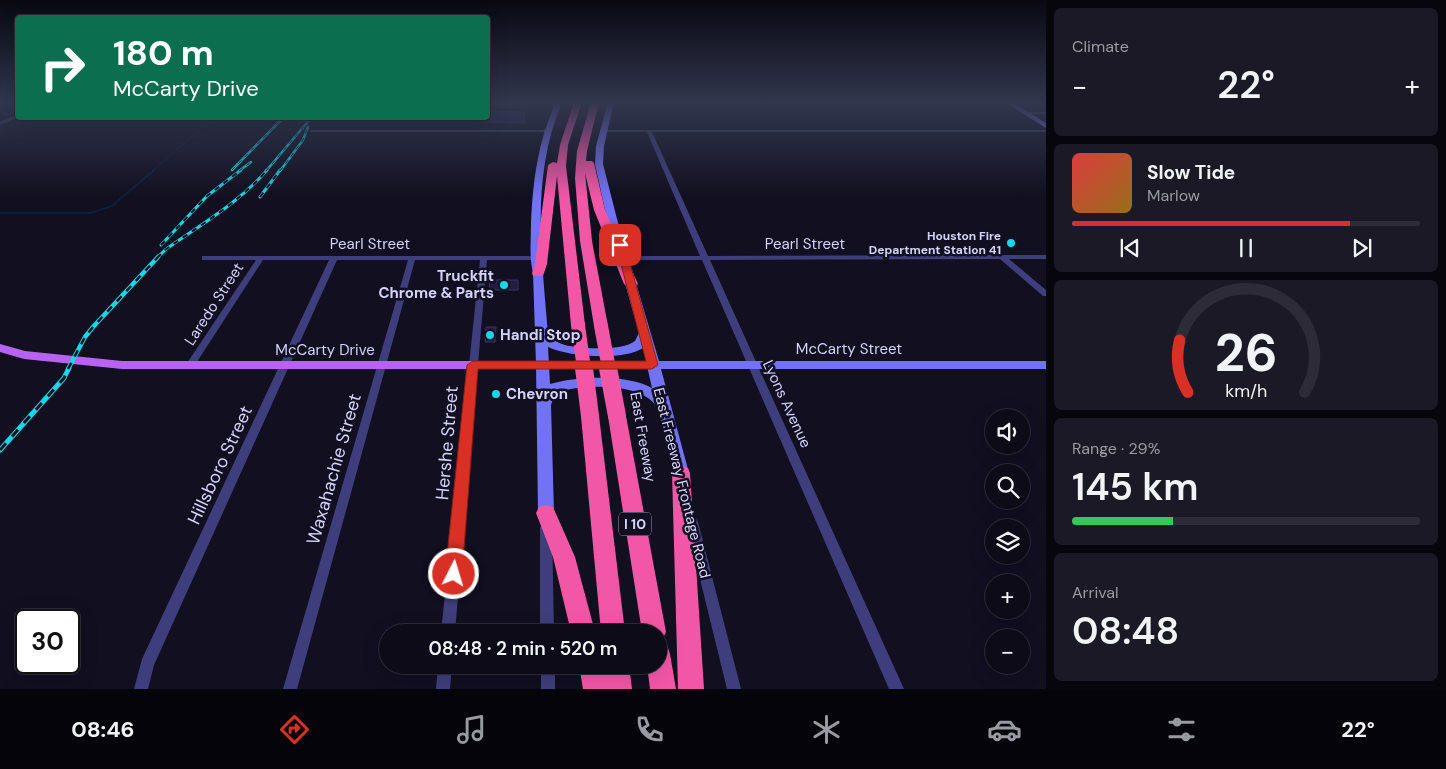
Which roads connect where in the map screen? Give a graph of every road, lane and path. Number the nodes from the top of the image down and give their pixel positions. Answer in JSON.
{"nodes":[{"id":1,"x":545,"y":134,"type":"edge"},
{"id":2,"x":567,"y":134,"type":"edge"},
{"id":3,"x":586,"y":134,"type":"edge"},
{"id":4,"x":586,"y":134,"type":"edge"},
{"id":5,"x":603,"y":134,"type":"edge"},
{"id":6,"x":650,"y":134,"type":"edge"},
{"id":7,"x":564,"y":144,"type":"junction"},
{"id":8,"x":706,"y":257,"type":"junction"},
{"id":9,"x":1046,"y":257,"type":"edge"},
{"id":10,"x":205,"y":258,"type":"dead end"},
{"id":11,"x":261,"y":258,"type":"junction"},
{"id":12,"x":334,"y":258,"type":"junction"},
{"id":13,"x":412,"y":258,"type":"junction"},
{"id":14,"x":484,"y":258,"type":"junction"},
{"id":15,"x":535,"y":258,"type":"junction"},
{"id":16,"x":624,"y":258,"type":"junction"},
{"id":17,"x":1003,"y":258,"type":"junction"},
{"id":18,"x":538,"y":273,"type":"junction"},
{"id":19,"x":631,"y":284,"type":"junction"},
{"id":20,"x":1046,"y":294,"type":"edge"},
{"id":21,"x":645,"y":333,"type":"junction"},
{"id":22,"x":542,"y":337,"type":"junction"},
{"id":23,"x":0,"y":348,"type":"edge"},
{"id":24,"x":473,"y":365,"type":"junction"},
{"id":25,"x":543,"y":365,"type":"junction"},
{"id":26,"x":652,"y":365,"type":"junction"},
{"id":27,"x":1046,"y":365,"type":"edge"},
{"id":28,"x":190,"y":366,"type":"junction"},
{"id":29,"x":286,"y":366,"type":"junction"},
{"id":30,"x":381,"y":366,"type":"junction"},
{"id":31,"x":753,"y":366,"type":"junction"},
{"id":32,"x":663,"y":404,"type":"junction"},
{"id":33,"x":544,"y":406,"type":"junction"},
{"id":34,"x":681,"y":473,"type":"junction"},
{"id":35,"x":546,"y":513,"type":"junction"},
{"id":36,"x":449,"y":624,"type":"edge"},
{"id":37,"x":548,"y":624,"type":"edge"},
{"id":38,"x":581,"y":624,"type":"edge"},
{"id":39,"x":612,"y":624,"type":"edge"},
{"id":40,"x":653,"y":624,"type":"edge"},
{"id":41,"x":444,"y":674,"type":"edge"},
{"id":42,"x":548,"y":674,"type":"edge"},
{"id":43,"x":593,"y":674,"type":"edge"},
{"id":44,"x":617,"y":674,"type":"edge"},
{"id":45,"x":661,"y":674,"type":"edge"},
{"id":46,"x":733,"y":683,"type":"edge"},
{"id":47,"x":142,"y":689,"type":"edge"},
{"id":48,"x":290,"y":689,"type":"edge"},
{"id":49,"x":443,"y":689,"type":"edge"},
{"id":50,"x":548,"y":689,"type":"edge"},
{"id":51,"x":596,"y":689,"type":"edge"},
{"id":52,"x":619,"y":689,"type":"edge"},
{"id":53,"x":664,"y":689,"type":"edge"},
{"id":54,"x":691,"y":689,"type":"edge"},
{"id":55,"x":898,"y":689,"type":"edge"}],
"edges":[{"from":1,"to":15,"type":"main road"},
{"from":2,"to":7,"type":"highway","number":"I 10"},
{"from":3,"to":19,"type":"highway"},
{"from":4,"to":40,"type":"highway","name":"East Freeway","number":"I 10","bridge":true},
{"from":5,"to":16,"type":"main road","name":"East Freeway Frontage Road"},
{"from":6,"to":8,"type":"street","name":"Lyons Avenue"},
{"from":7,"to":18,"type":"highway"},
{"from":7,"to":39,"type":"highway","number":"I 10","bridge":true},
{"from":8,"to":16,"type":"street","name":"Pearl Street"},
{"from":8,"to":17,"type":"street","name":"Pearl Street"},
{"from":8,"to":31,"type":"street","name":"Lyons Avenue"},
{"from":9,"to":17,"type":"street","name":"Pearl Street"},
{"from":10,"to":11,"type":"street","name":"Pearl Street"},
{"from":11,"to":12,"type":"street","name":"Pearl Street"},
{"from":11,"to":28,"type":"street","name":"Laredo Street"},
{"from":12,"to":13,"type":"street","name":"Pearl Street"},
{"from":12,"to":29,"type":"street","name":"Hillsboro Street"},
{"from":13,"to":14,"type":"street","name":"Pearl Street"},
{"from":13,"to":30,"type":"street","name":"Waxahachie Street"},
{"from":14,"to":15,"type":"street","name":"Pearl Street"},
{"from":14,"to":24,"type":"street","name":"Hershe Street"},
{"from":15,"to":18,"type":"main road"},
{"from":16,"to":19,"type":"main road","name":"East Freeway Frontage Road"},
{"from":17,"to":20,"type":"street"},
{"from":18,"to":22,"type":"main road"},
{"from":19,"to":21,"type":"main road","name":"East Freeway Frontage Road"},
{"from":21,"to":22,"type":"main road"},
{"from":21,"to":26,"type":"main road","name":"East Freeway Frontage Road"},
{"from":22,"to":25,"type":"main road"},
{"from":23,"to":28,"type":"main road","name":"McCarty Drive"},
{"from":24,"to":25,"type":"main road","name":"McCarty Drive"},
{"from":24,"to":30,"type":"main road","name":"McCarty Drive"},
{"from":24,"to":36,"type":"street","name":"Hershe Street"},
{"from":25,"to":26,"type":"main road","name":"McCarty Drive"},
{"from":25,"to":33,"type":"main road"},
{"from":26,"to":31,"type":"main road","name":"McCarty Street"},
{"from":26,"to":32,"type":"main road","name":"East Freeway Frontage Road"},
{"from":27,"to":31,"type":"main road","name":"McCarty Street"},
{"from":28,"to":29,"type":"main road","name":"McCarty Drive"},
{"from":29,"to":30,"type":"main road","name":"McCarty Drive"},
{"from":29,"to":47,"type":"street","name":"Hillsboro Street"},
{"from":30,"to":48,"type":"street","name":"Waxahachie Street"},
{"from":31,"to":55,"type":"street","name":"Lyons Avenue"},
{"from":32,"to":33,"type":"main road"},
{"from":32,"to":34,"type":"main road","name":"East Freeway Frontage Road"},
{"from":33,"to":35,"type":"main road"},
{"from":34,"to":46,"type":"street","name":"East Freeway Frontage Road"},
{"from":34,"to":54,"type":"highway"},
{"from":35,"to":37,"type":"street"},
{"from":35,"to":38,"type":"highway"},
{"from":41,"to":49,"type":"street"},
{"from":42,"to":50,"type":"street"},
{"from":43,"to":51,"type":"highway"},
{"from":44,"to":52,"type":"highway"},
{"from":45,"to":53,"type":"highway"}]}
